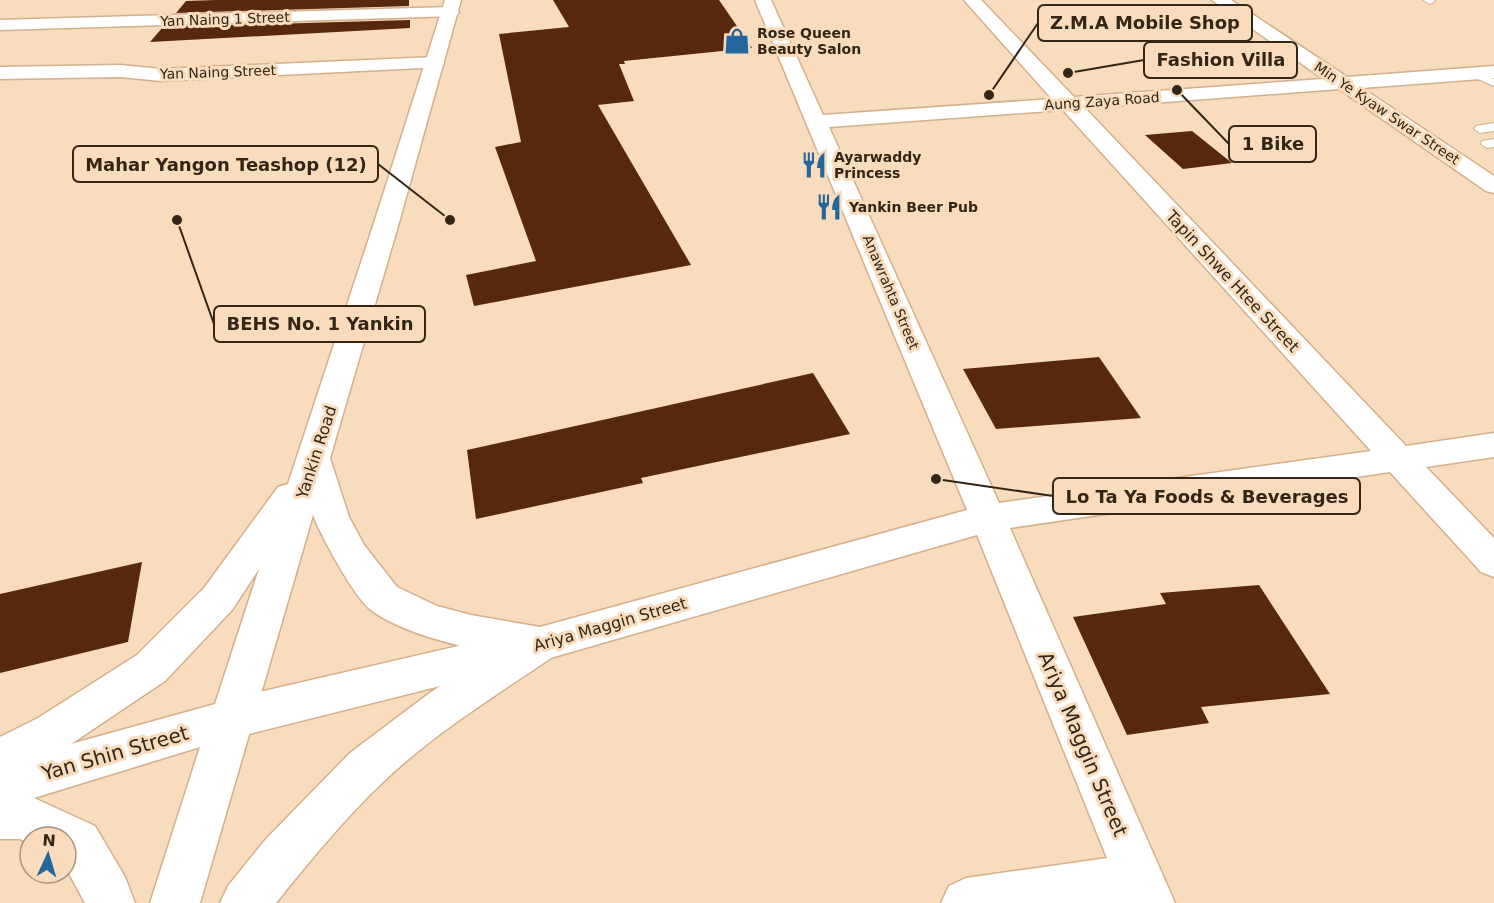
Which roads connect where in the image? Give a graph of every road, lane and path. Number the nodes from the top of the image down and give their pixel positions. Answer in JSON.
{"nodes":[{"id":1,"x":764,"y":0,"type":"edge"},
{"id":2,"x":972,"y":0,"type":"edge"},
{"id":3,"x":1220,"y":0,"type":"edge"},
{"id":4,"x":452,"y":6,"type":"edge"},
{"id":5,"x":26,"y":9,"type":"dead end"},
{"id":6,"x":0,"y":23,"type":"edge"},
{"id":7,"x":435,"y":63,"type":"junction"},
{"id":8,"x":0,"y":73,"type":"edge"},
{"id":9,"x":1485,"y":73,"type":"edge"},
{"id":10,"x":1494,"y":83,"type":"edge"},
{"id":11,"x":1344,"y":84,"type":"junction"},
{"id":12,"x":1067,"y":104,"type":"junction"},
{"id":13,"x":818,"y":122,"type":"junction"},
{"id":14,"x":1494,"y":127,"type":"edge"},
{"id":15,"x":1479,"y":129,"type":"dead end"},
{"id":16,"x":1494,"y":186,"type":"edge"},
{"id":17,"x":1494,"y":445,"type":"edge"},
{"id":18,"x":1399,"y":458,"type":"junction"},
{"id":19,"x":314,"y":460,"type":"junction"},
{"id":20,"x":988,"y":518,"type":"junction"},
{"id":21,"x":1494,"y":562,"type":"edge"},
{"id":22,"x":540,"y":644,"type":"junction"},
{"id":23,"x":229,"y":719,"type":"junction"},
{"id":24,"x":0,"y":760,"type":"edge"},
{"id":25,"x":0,"y":786,"type":"edge"},
{"id":26,"x":0,"y":816,"type":"edge"},
{"id":27,"x":41,"y":825,"type":"edge"},
{"id":28,"x":78,"y":843,"type":"edge"},
{"id":29,"x":1145,"y":890,"type":"edge"},
{"id":30,"x":110,"y":903,"type":"edge"},
{"id":31,"x":175,"y":903,"type":"edge"},
{"id":32,"x":245,"y":903,"type":"edge"},
{"id":33,"x":966,"y":903,"type":"edge"}],
"edges":[{"from":1,"to":13,"type":"street","name":"Anawrahta Street"},
{"from":2,"to":12,"type":"street","name":"Tapin Shwe Htee Street"},
{"from":3,"to":11,"type":"street","name":"Min Ye Kyaw Swar Street"},
{"from":4,"to":6,"type":"street","name":"Yan Naing 1 Street"},
{"from":4,"to":7,"type":"street","name":"Yankin Road"},
{"from":5,"to":6,"type":"street"},
{"from":7,"to":8,"type":"street","name":"Yan Naing Street"},
{"from":7,"to":19,"type":"street","name":"Yankin Road"},
{"from":9,"to":10,"type":"lane"},
{"from":9,"to":11,"type":"street","name":"Aung Zaya Road"},
{"from":11,"to":12,"type":"street","name":"Aung Zaya Road"},
{"from":11,"to":16,"type":"street","name":"Min Ye Kyaw Swar Street"},
{"from":12,"to":13,"type":"street","name":"Aung Zaya Road"},
{"from":12,"to":18,"type":"street","name":"Tapin Shwe Htee Street"},
{"from":13,"to":20,"type":"street","name":"Anawrahta Street"},
{"from":14,"to":15,"type":"lane"},
{"from":17,"to":18,"type":"street","name":"Ariya Maggin Street"},
{"from":18,"to":20,"type":"street","name":"Ariya Maggin Street"},
{"from":18,"to":21,"type":"street","name":"Tapin Shwe Htee Street"},
{"from":19,"to":22,"type":"street"},
{"from":19,"to":23,"type":"street","name":"Yankin Road"},
{"from":19,"to":24,"type":"street"},
{"from":20,"to":22,"type":"street","name":"Ariya Maggin Street"},
{"from":20,"to":29,"type":"street","name":"Ariya Maggin Street"},
{"from":22,"to":23,"type":"street","name":"Ariya Maggin Street"},
{"from":22,"to":32,"type":"street"},
{"from":23,"to":25,"type":"street","name":"Yan Shin Street"},
{"from":23,"to":31,"type":"street","name":"Yankin Road"},
{"from":26,"to":27,"type":"street"},
{"from":28,"to":30,"type":"street"},
{"from":29,"to":33,"type":"street"}]}
